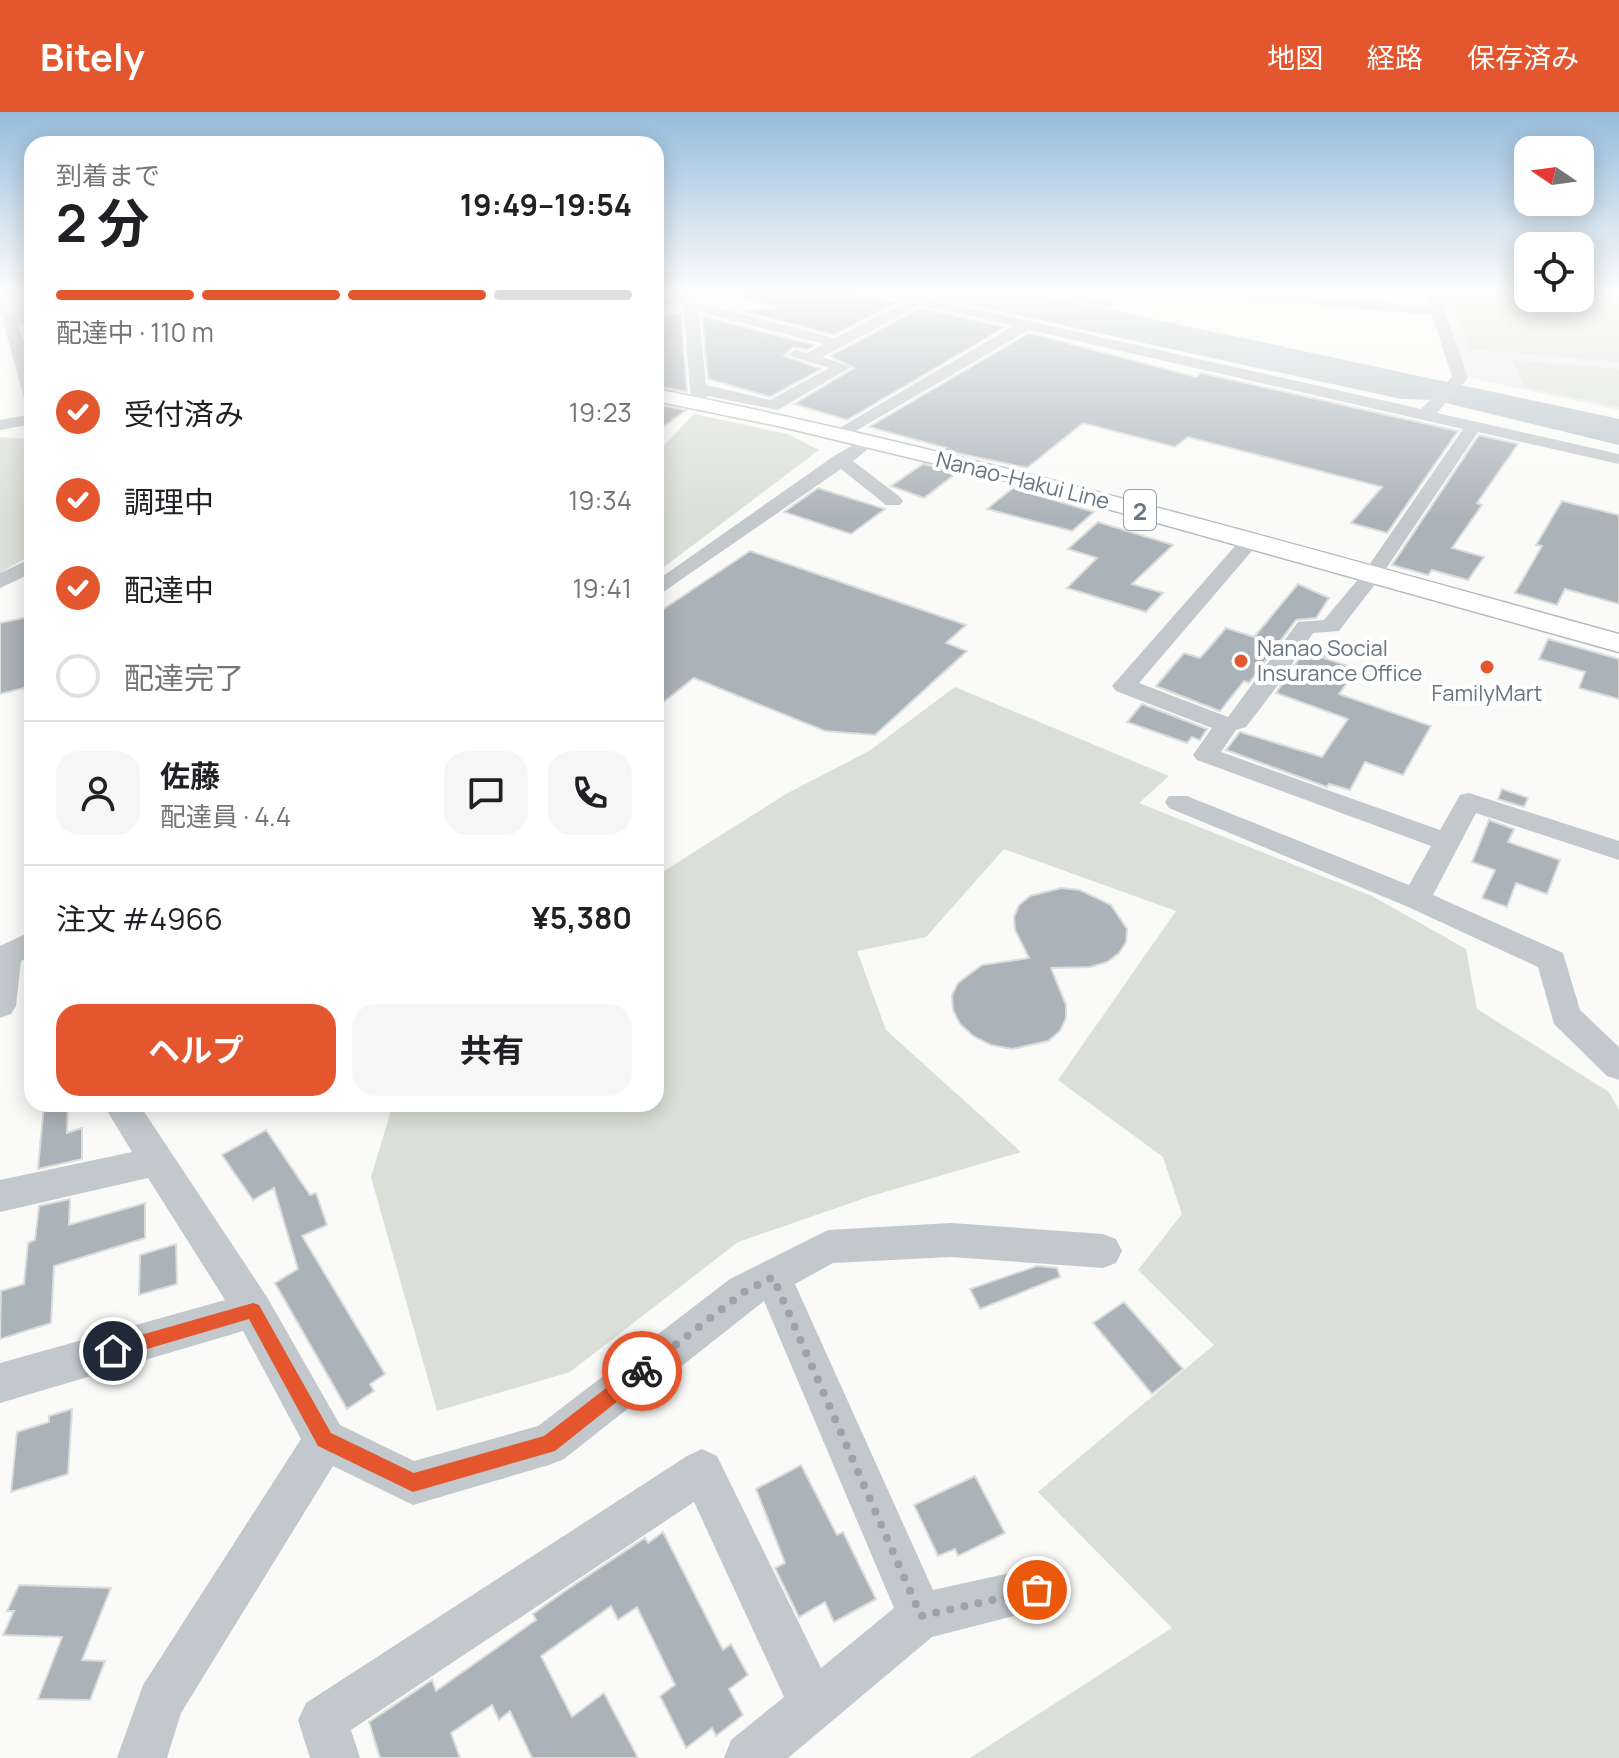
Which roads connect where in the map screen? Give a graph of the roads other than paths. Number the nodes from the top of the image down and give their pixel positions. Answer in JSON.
{"nodes":[{"id":1,"x":14,"y":367,"type":"edge"},
{"id":2,"x":697,"y":367,"type":"edge"},
{"id":3,"x":842,"y":367,"type":"edge"},
{"id":4,"x":955,"y":367,"type":"edge"},
{"id":5,"x":1214,"y":367,"type":"edge"},
{"id":6,"x":1456,"y":367,"type":"edge"},
{"id":7,"x":24,"y":388,"type":"edge"},
{"id":8,"x":664,"y":395,"type":"edge"},
{"id":9,"x":700,"y":396,"type":"junction"},
{"id":10,"x":1426,"y":414,"type":"junction"},
{"id":11,"x":24,"y":420,"type":"edge"},
{"id":12,"x":0,"y":425,"type":"edge"},
{"id":13,"x":1474,"y":426,"type":"junction"},
{"id":14,"x":842,"y":434,"type":"junction"},
{"id":15,"x":869,"y":441,"type":"junction"},
{"id":16,"x":1619,"y":459,"type":"edge"},
{"id":17,"x":840,"y":460,"type":"junction"},
{"id":18,"x":893,"y":501,"type":"dead end"},
{"id":19,"x":1250,"y":541,"type":"junction"},
{"id":20,"x":24,"y":568,"type":"edge"},
{"id":21,"x":1372,"y":575,"type":"junction"},
{"id":22,"x":0,"y":582,"type":"edge"},
{"id":23,"x":664,"y":585,"type":"edge"},
{"id":24,"x":1619,"y":643,"type":"edge"},
{"id":25,"x":1227,"y":725,"type":"junction"},
{"id":26,"x":1178,"y":802,"type":"dead end"},
{"id":27,"x":1446,"y":842,"type":"junction"},
{"id":28,"x":1619,"y":851,"type":"edge"},
{"id":29,"x":1416,"y":899,"type":"junction"},
{"id":30,"x":13,"y":952,"type":"edge"},
{"id":31,"x":0,"y":1006,"type":"edge"},
{"id":32,"x":1619,"y":1067,"type":"edge"},
{"id":33,"x":125,"y":1112,"type":"edge"},
{"id":34,"x":157,"y":1161,"type":"junction"},
{"id":35,"x":0,"y":1196,"type":"edge"},
{"id":36,"x":1103,"y":1251,"type":"dead end"},
{"id":37,"x":773,"y":1277,"type":"junction"},
{"id":38,"x":253,"y":1310,"type":"junction"},
{"id":39,"x":0,"y":1383,"type":"edge"},
{"id":40,"x":325,"y":1440,"type":"junction"},
{"id":41,"x":1037,"y":1590,"type":"dead end"},
{"id":42,"x":921,"y":1616,"type":"junction"},
{"id":43,"x":813,"y":1705,"type":"junction"},
{"id":44,"x":142,"y":1758,"type":"edge"},
{"id":45,"x":335,"y":1758,"type":"edge"},
{"id":46,"x":749,"y":1758,"type":"edge"}],
"edges":[{"from":1,"to":7,"type":"street"},
{"from":2,"to":9,"type":"street"},
{"from":3,"to":9,"type":"street"},
{"from":4,"to":14,"type":"street"},
{"from":5,"to":10,"type":"street"},
{"from":6,"to":10,"type":"street"},
{"from":8,"to":9,"type":"main road","name":"Nanao-Hakui Line","number":"2"},
{"from":9,"to":14,"type":"main road","name":"Nanao-Hakui Line","number":"2"},
{"from":10,"to":13,"type":"street"},
{"from":11,"to":12,"type":"street"},
{"from":13,"to":16,"type":"street"},
{"from":13,"to":21,"type":"street"},
{"from":14,"to":15,"type":"main road","name":"Nanao-Hakui Line","number":"2"},
{"from":15,"to":17,"type":"street"},
{"from":15,"to":19,"type":"main road","name":"Nanao-Hakui Line","number":"2"},
{"from":17,"to":18,"type":"street"},
{"from":17,"to":23,"type":"street"},
{"from":19,"to":21,"type":"main road","name":"Nanao-Hakui Line","number":"2"},
{"from":19,"to":25,"type":"street"},
{"from":20,"to":22,"type":"street"},
{"from":21,"to":24,"type":"main road","name":"Nanao-Hakui Line","number":"2"},
{"from":21,"to":25,"type":"street"},
{"from":25,"to":27,"type":"street"},
{"from":26,"to":29,"type":"street"},
{"from":27,"to":28,"type":"street"},
{"from":27,"to":29,"type":"street"},
{"from":29,"to":32,"type":"street"},
{"from":30,"to":31,"type":"street"},
{"from":33,"to":34,"type":"street"},
{"from":34,"to":35,"type":"street"},
{"from":34,"to":38,"type":"street"},
{"from":36,"to":37,"type":"street"},
{"from":37,"to":40,"type":"street"},
{"from":37,"to":42,"type":"street"},
{"from":38,"to":39,"type":"street"},
{"from":38,"to":40,"type":"street"},
{"from":40,"to":44,"type":"street"},
{"from":41,"to":42,"type":"street"},
{"from":42,"to":43,"type":"street"},
{"from":43,"to":45,"type":"street"},
{"from":43,"to":46,"type":"street"}]}
